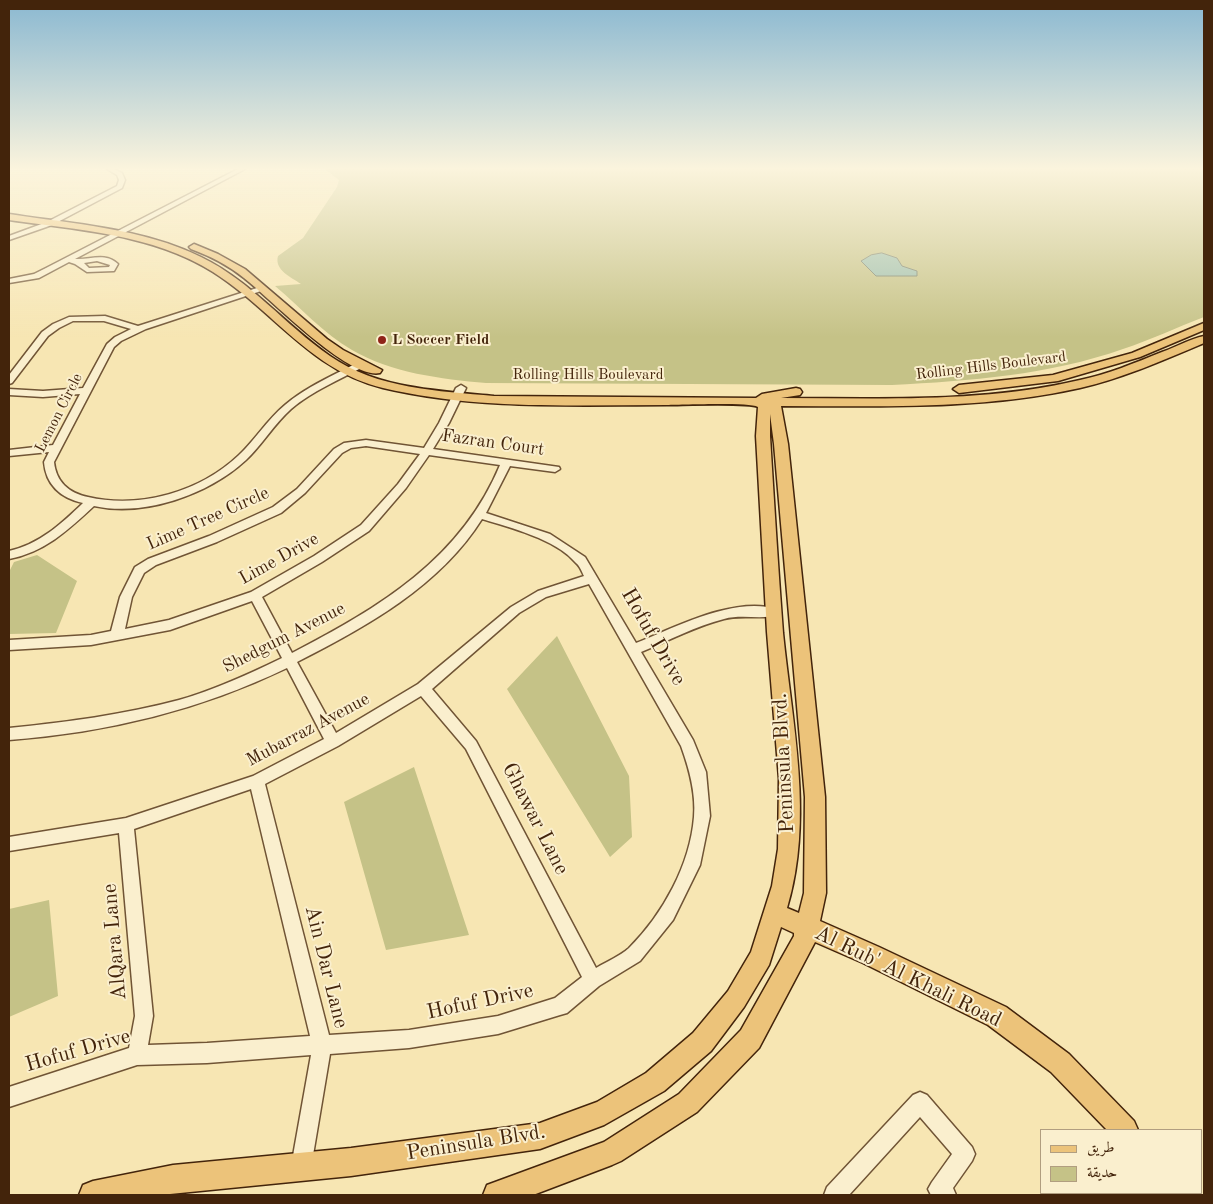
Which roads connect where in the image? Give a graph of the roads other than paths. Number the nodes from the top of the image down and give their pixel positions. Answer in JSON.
{"nodes":[{"id":1,"x":43,"y":225,"type":"edge"},
{"id":2,"x":78,"y":225,"type":"edge"},
{"id":3,"x":134,"y":225,"type":"edge"},
{"id":4,"x":121,"y":232,"type":"junction"},
{"id":5,"x":9,"y":238,"type":"edge"},
{"id":6,"x":69,"y":260,"type":"junction"},
{"id":7,"x":78,"y":262,"type":"dead end"},
{"id":8,"x":9,"y":282,"type":"edge"},
{"id":9,"x":264,"y":289,"type":"junction"},
{"id":10,"x":249,"y":294,"type":"junction"},
{"id":11,"x":1204,"y":326,"type":"edge"},
{"id":12,"x":138,"y":329,"type":"junction"},
{"id":13,"x":1204,"y":339,"type":"edge"},
{"id":14,"x":360,"y":365,"type":"junction"},
{"id":15,"x":347,"y":372,"type":"junction"},
{"id":16,"x":9,"y":381,"type":"edge"},
{"id":17,"x":86,"y":391,"type":"junction"},
{"id":18,"x":9,"y":392,"type":"edge"},
{"id":19,"x":459,"y":393,"type":"junction"},
{"id":20,"x":614,"y":396,"type":"junction"},
{"id":21,"x":772,"y":403,"type":"junction"},
{"id":22,"x":56,"y":448,"type":"junction"},
{"id":23,"x":427,"y":451,"type":"junction"},
{"id":24,"x":9,"y":453,"type":"edge"},
{"id":25,"x":506,"y":462,"type":"junction"},
{"id":26,"x":555,"y":469,"type":"dead end"},
{"id":27,"x":91,"y":504,"type":"junction"},
{"id":28,"x":480,"y":515,"type":"junction"},
{"id":29,"x":9,"y":555,"type":"edge"},
{"id":30,"x":592,"y":578,"type":"junction"},
{"id":31,"x":255,"y":595,"type":"junction"},
{"id":32,"x":774,"y":612,"type":"junction"},
{"id":33,"x":117,"y":635,"type":"junction"},
{"id":34,"x":9,"y":645,"type":"edge"},
{"id":35,"x":634,"y":649,"type":"junction"},
{"id":36,"x":290,"y":660,"type":"junction"},
{"id":37,"x":423,"y":688,"type":"junction"},
{"id":38,"x":9,"y":734,"type":"edge"},
{"id":39,"x":333,"y":742,"type":"junction"},
{"id":40,"x":257,"y":780,"type":"junction"},
{"id":41,"x":126,"y":825,"type":"junction"},
{"id":42,"x":9,"y":844,"type":"edge"},
{"id":43,"x":774,"y":913,"type":"junction"},
{"id":44,"x":808,"y":929,"type":"junction"},
{"id":45,"x":593,"y":980,"type":"junction"},
{"id":46,"x":322,"y":1045,"type":"junction"},
{"id":47,"x":138,"y":1055,"type":"junction"},
{"id":48,"x":9,"y":1097,"type":"edge"},
{"id":49,"x":1124,"y":1129,"type":"edge"},
{"id":50,"x":301,"y":1167,"type":"junction"},
{"id":51,"x":939,"y":1193,"type":"edge"},
{"id":52,"x":93,"y":1195,"type":"edge"},
{"id":53,"x":497,"y":1195,"type":"edge"},
{"id":54,"x":835,"y":1195,"type":"edge"}],
"edges":[{"from":1,"to":5,"type":"street"},
{"from":2,"to":4,"type":"main road","name":"Rolling Hills Boulevard"},
{"from":3,"to":4,"type":"street"},
{"from":4,"to":6,"type":"street"},
{"from":4,"to":9,"type":"main road","name":"Rolling Hills Boulevard"},
{"from":4,"to":10,"type":"main road","name":"Rolling Hills Boulevard"},
{"from":6,"to":7,"type":"street"},
{"from":6,"to":8,"type":"street"},
{"from":9,"to":10,"type":"street","name":"Lemon Circle"},
{"from":9,"to":14,"type":"main road","name":"Rolling Hills Boulevard"},
{"from":10,"to":12,"type":"street","name":"Lemon Circle"},
{"from":10,"to":15,"type":"main road","name":"Rolling Hills Boulevard"},
{"from":11,"to":21,"type":"main road","name":"Rolling Hills Boulevard"},
{"from":12,"to":16,"type":"street"},
{"from":12,"to":17,"type":"street","name":"Lemon Circle"},
{"from":13,"to":21,"type":"main road","name":"Rolling Hills Boulevard"},
{"from":14,"to":15,"type":"street","name":"Lemon Circle"},
{"from":14,"to":19,"type":"main road","name":"Rolling Hills Boulevard"},
{"from":15,"to":19,"type":"main road","name":"Rolling Hills Boulevard"},
{"from":15,"to":27,"type":"street","name":"Lemon Circle"},
{"from":17,"to":18,"type":"street"},
{"from":17,"to":22,"type":"street","name":"Lemon Circle"},
{"from":19,"to":20,"type":"main road","name":"Rolling Hills Boulevard"},
{"from":19,"to":23,"type":"street","name":"Lime Drive"},
{"from":20,"to":21,"type":"main road","name":"Rolling Hills Boulevard"},
{"from":20,"to":21,"type":"main road","name":"Rolling Hills Boulevard"},
{"from":21,"to":32,"type":"main road","name":"Peninsula Blvd."},
{"from":21,"to":44,"type":"main road","name":"Peninsula Blvd."},
{"from":22,"to":24,"type":"street"},
{"from":22,"to":27,"type":"street","name":"Lemon Circle"},
{"from":23,"to":25,"type":"street","name":"Fazran Court"},
{"from":23,"to":31,"type":"street","name":"Lime Drive"},
{"from":23,"to":33,"type":"street","name":"Lime Tree Circle"},
{"from":25,"to":26,"type":"street","name":"Fazran Court"},
{"from":25,"to":28,"type":"street","name":"Shedgum Avenue"},
{"from":27,"to":29,"type":"street"},
{"from":28,"to":30,"type":"street","name":"Hofuf Drive"},
{"from":28,"to":36,"type":"street","name":"Shedgum Avenue"},
{"from":30,"to":35,"type":"street","name":"Hofuf Drive"},
{"from":30,"to":37,"type":"street","name":"Mubarraz Avenue"},
{"from":31,"to":33,"type":"street","name":"Lime Drive"},
{"from":31,"to":36,"type":"street"},
{"from":32,"to":35,"type":"street"},
{"from":32,"to":43,"type":"main road","name":"Peninsula Blvd."},
{"from":33,"to":34,"type":"street","name":"Lime Drive"},
{"from":35,"to":45,"type":"street","name":"Hofuf Drive"},
{"from":36,"to":38,"type":"street","name":"Shedgum Avenue"},
{"from":36,"to":39,"type":"street"},
{"from":37,"to":39,"type":"street","name":"Mubarraz Avenue"},
{"from":37,"to":45,"type":"street","name":"Ghawar Lane"},
{"from":39,"to":40,"type":"street","name":"Mubarraz Avenue"},
{"from":40,"to":41,"type":"street","name":"Mubarraz Avenue"},
{"from":40,"to":46,"type":"street","name":"Ain Dar Lane"},
{"from":41,"to":42,"type":"street","name":"Mubarraz Avenue"},
{"from":41,"to":47,"type":"street","name":"AlQara Lane"},
{"from":43,"to":44,"type":"main road","name":"Al Rub' Al Khali Road"},
{"from":43,"to":50,"type":"main road","name":"Peninsula Blvd."},
{"from":44,"to":49,"type":"main road","name":"Al Rub' Al Khali Road"},
{"from":44,"to":53,"type":"main road","name":"Peninsula Blvd."},
{"from":45,"to":46,"type":"street","name":"Hofuf Drive"},
{"from":46,"to":47,"type":"street","name":"Hofuf Drive"},
{"from":46,"to":50,"type":"street","name":"Ain Dar Lane"},
{"from":47,"to":48,"type":"street","name":"Hofuf Drive"},
{"from":50,"to":52,"type":"main road","name":"Peninsula Blvd."},
{"from":51,"to":54,"type":"street"}]}
